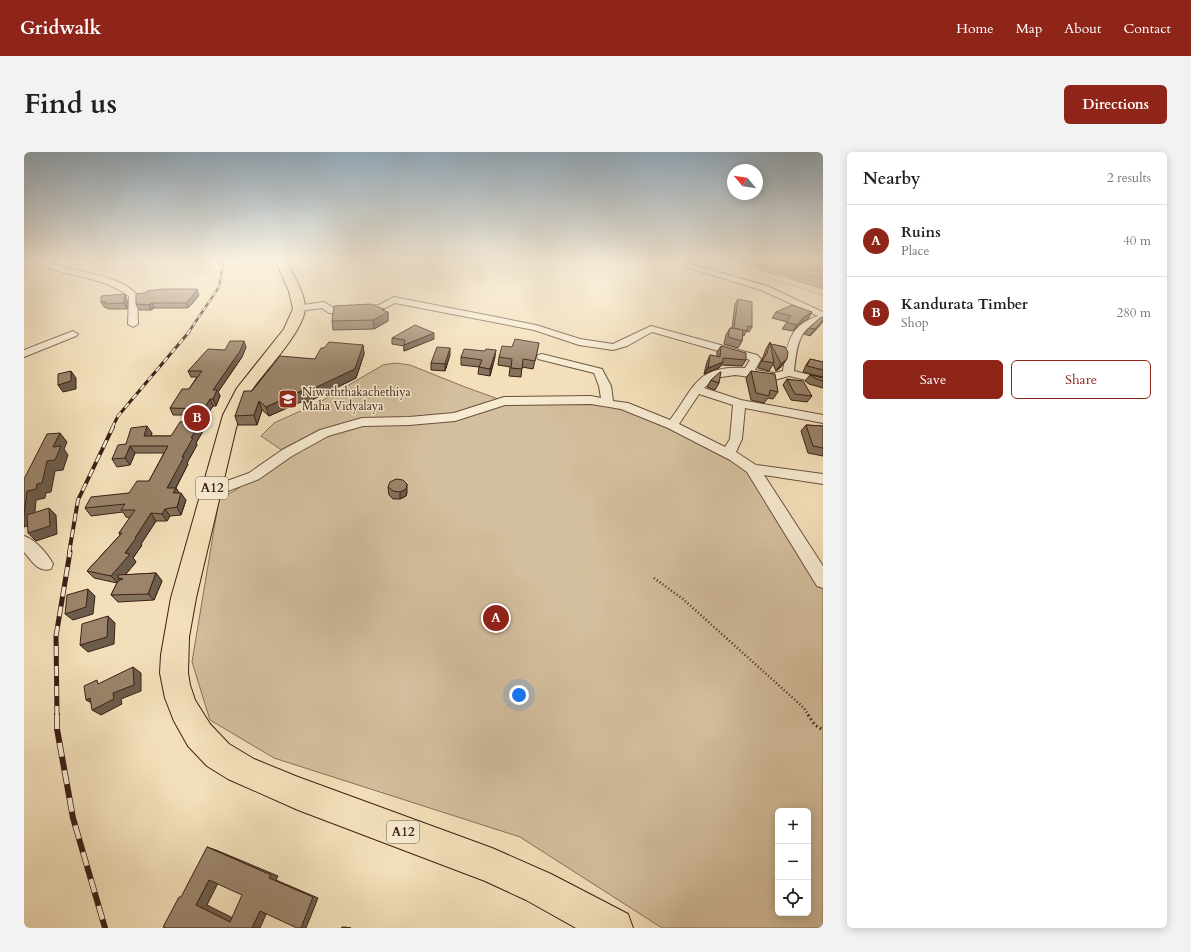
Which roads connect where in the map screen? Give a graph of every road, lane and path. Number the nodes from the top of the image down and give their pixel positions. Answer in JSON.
{"nodes":[{"id":1,"x":133,"y":295,"type":"edge"},
{"id":2,"x":296,"y":295,"type":"edge"},
{"id":3,"x":779,"y":295,"type":"edge"},
{"id":4,"x":299,"y":308,"type":"junction"},
{"id":5,"x":823,"y":316,"type":"edge"},
{"id":6,"x":133,"y":324,"type":"dead end"},
{"id":7,"x":73,"y":334,"type":"dead end"},
{"id":8,"x":24,"y":354,"type":"edge"},
{"id":9,"x":542,"y":357,"type":"dead end"},
{"id":10,"x":748,"y":372,"type":"junction"},
{"id":11,"x":788,"y":373,"type":"junction"},
{"id":12,"x":823,"y":381,"type":"edge"},
{"id":13,"x":696,"y":389,"type":"junction"},
{"id":14,"x":608,"y":403,"type":"junction"},
{"id":15,"x":739,"y":403,"type":"junction"},
{"id":16,"x":823,"y":419,"type":"edge"},
{"id":17,"x":672,"y":425,"type":"junction"},
{"id":18,"x":728,"y":454,"type":"junction"},
{"id":19,"x":752,"y":469,"type":"junction"},
{"id":20,"x":823,"y":479,"type":"edge"},
{"id":21,"x":210,"y":493,"type":"junction"},
{"id":22,"x":24,"y":542,"type":"edge"},
{"id":23,"x":45,"y":564,"type":"dead end"},
{"id":24,"x":654,"y":578,"type":"dead end"},
{"id":25,"x":823,"y":581,"type":"edge"},
{"id":26,"x":823,"y":730,"type":"edge"},
{"id":27,"x":614,"y":928,"type":"edge"}],
"edges":[{"from":1,"to":6,"type":"street"},
{"from":2,"to":4,"type":"highway"},
{"from":3,"to":5,"type":"street"},
{"from":4,"to":10,"type":"street"},
{"from":4,"to":21,"type":"highway","number":"A12"},
{"from":5,"to":11,"type":"street"},
{"from":7,"to":8,"type":"street"},
{"from":9,"to":14,"type":"street"},
{"from":10,"to":11,"type":"street"},
{"from":10,"to":13,"type":"street"},
{"from":11,"to":12,"type":"street"},
{"from":13,"to":15,"type":"street"},
{"from":13,"to":17,"type":"street"},
{"from":14,"to":17,"type":"street"},
{"from":14,"to":21,"type":"street"},
{"from":15,"to":16,"type":"street"},
{"from":15,"to":18,"type":"street"},
{"from":17,"to":18,"type":"street"},
{"from":18,"to":19,"type":"street"},
{"from":19,"to":20,"type":"street"},
{"from":19,"to":25,"type":"street"},
{"from":21,"to":27,"type":"highway","number":"A12"},
{"from":22,"to":23,"type":"street"},
{"from":24,"to":26,"type":"path"}]}
